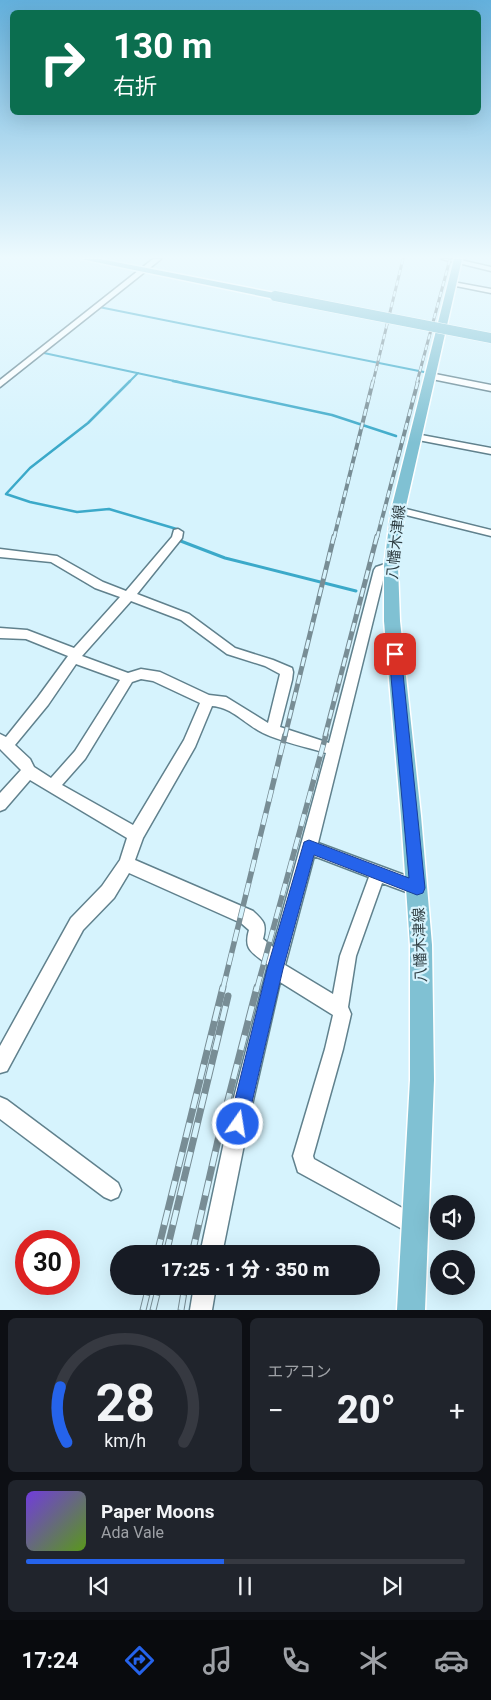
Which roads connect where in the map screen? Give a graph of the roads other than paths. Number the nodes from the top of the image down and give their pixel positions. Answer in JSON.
{"nodes":[{"id":1,"x":81,"y":320,"type":"edge"},
{"id":2,"x":400,"y":320,"type":"edge"},
{"id":3,"x":445,"y":320,"type":"edge"},
{"id":4,"x":443,"y":328,"type":"junction"},
{"id":5,"x":466,"y":333,"type":"joint"},
{"id":6,"x":491,"y":338,"type":"edge"},
{"id":7,"x":430,"y":376,"type":"junction"},
{"id":8,"x":0,"y":384,"type":"edge"},
{"id":9,"x":491,"y":388,"type":"edge"},
{"id":10,"x":416,"y":437,"type":"junction"},
{"id":11,"x":491,"y":452,"type":"edge"},
{"id":12,"x":398,"y":510,"type":"junction"},
{"id":13,"x":178,"y":532,"type":"dead end"},
{"id":14,"x":491,"y":533,"type":"edge"},
{"id":15,"x":0,"y":553,"type":"edge"},
{"id":16,"x":391,"y":566,"type":"junction"},
{"id":17,"x":129,"y":597,"type":"junction"},
{"id":18,"x":0,"y":634,"type":"edge"},
{"id":19,"x":76,"y":656,"type":"junction"},
{"id":20,"x":128,"y":678,"type":"junction"},
{"id":21,"x":208,"y":700,"type":"junction"},
{"id":22,"x":273,"y":730,"type":"junction"},
{"id":23,"x":3,"y":743,"type":"edge"},
{"id":24,"x":334,"y":750,"type":"junction"},
{"id":25,"x":29,"y":771,"type":"junction"},
{"id":26,"x":52,"y":787,"type":"junction"},
{"id":27,"x":0,"y":804,"type":"edge"},
{"id":28,"x":136,"y":835,"type":"junction"},
{"id":29,"x":309,"y":847,"type":"junction"},
{"id":30,"x":126,"y":864,"type":"junction"},
{"id":31,"x":378,"y":873,"type":"junction"},
{"id":32,"x":417,"y":888,"type":"junction"},
{"id":33,"x":276,"y":966,"type":"junction"},
{"id":34,"x":339,"y":1008,"type":"junction"},
{"id":35,"x":0,"y":1064,"type":"edge"},
{"id":36,"x":0,"y":1107,"type":"edge"},
{"id":37,"x":111,"y":1190,"type":"dead end"},
{"id":38,"x":415,"y":1226,"type":"junction"},
{"id":39,"x":213,"y":1245,"type":"edge"},
{"id":40,"x":204,"y":1295,"type":"edge"},
{"id":41,"x":201,"y":1310,"type":"edge"},
{"id":42,"x":411,"y":1310,"type":"edge"}],
"edges":[{"from":1,"to":8,"type":"street"},
{"from":2,"to":6,"type":"main road","bridge":true},
{"from":3,"to":4,"type":"main road","name":"八幡木津線"},
{"from":4,"to":5,"type":"main road"},
{"from":4,"to":7,"type":"main road","name":"八幡木津線"},
{"from":5,"to":6,"type":"main road"},
{"from":7,"to":9,"type":"street"},
{"from":7,"to":10,"type":"main road","name":"八幡木津線"},
{"from":10,"to":11,"type":"street"},
{"from":10,"to":12,"type":"main road","name":"八幡木津線"},
{"from":12,"to":14,"type":"street"},
{"from":12,"to":16,"type":"main road","name":"八幡木津線"},
{"from":13,"to":17,"type":"street"},
{"from":15,"to":17,"type":"street"},
{"from":16,"to":24,"type":"street"},
{"from":16,"to":32,"type":"main road","name":"八幡木津線"},
{"from":17,"to":19,"type":"street"},
{"from":17,"to":22,"type":"street"},
{"from":18,"to":19,"type":"street"},
{"from":19,"to":20,"type":"street"},
{"from":19,"to":23,"type":"street"},
{"from":20,"to":21,"type":"street"},
{"from":20,"to":26,"type":"street"},
{"from":21,"to":22,"type":"street"},
{"from":21,"to":28,"type":"street"},
{"from":22,"to":24,"type":"street"},
{"from":23,"to":25,"type":"street"},
{"from":24,"to":29,"type":"street"},
{"from":25,"to":26,"type":"street"},
{"from":25,"to":27,"type":"street"},
{"from":26,"to":28,"type":"street"},
{"from":28,"to":30,"type":"street"},
{"from":29,"to":31,"type":"street"},
{"from":29,"to":33,"type":"street"},
{"from":30,"to":33,"type":"street"},
{"from":30,"to":35,"type":"street"},
{"from":31,"to":32,"type":"street"},
{"from":31,"to":34,"type":"street"},
{"from":32,"to":38,"type":"main road","name":"八幡木津線"},
{"from":33,"to":34,"type":"street"},
{"from":33,"to":39,"type":"street"},
{"from":34,"to":38,"type":"street"},
{"from":36,"to":37,"type":"street"},
{"from":38,"to":42,"type":"main road","name":"八幡木津線"},
{"from":40,"to":41,"type":"street"}]}
